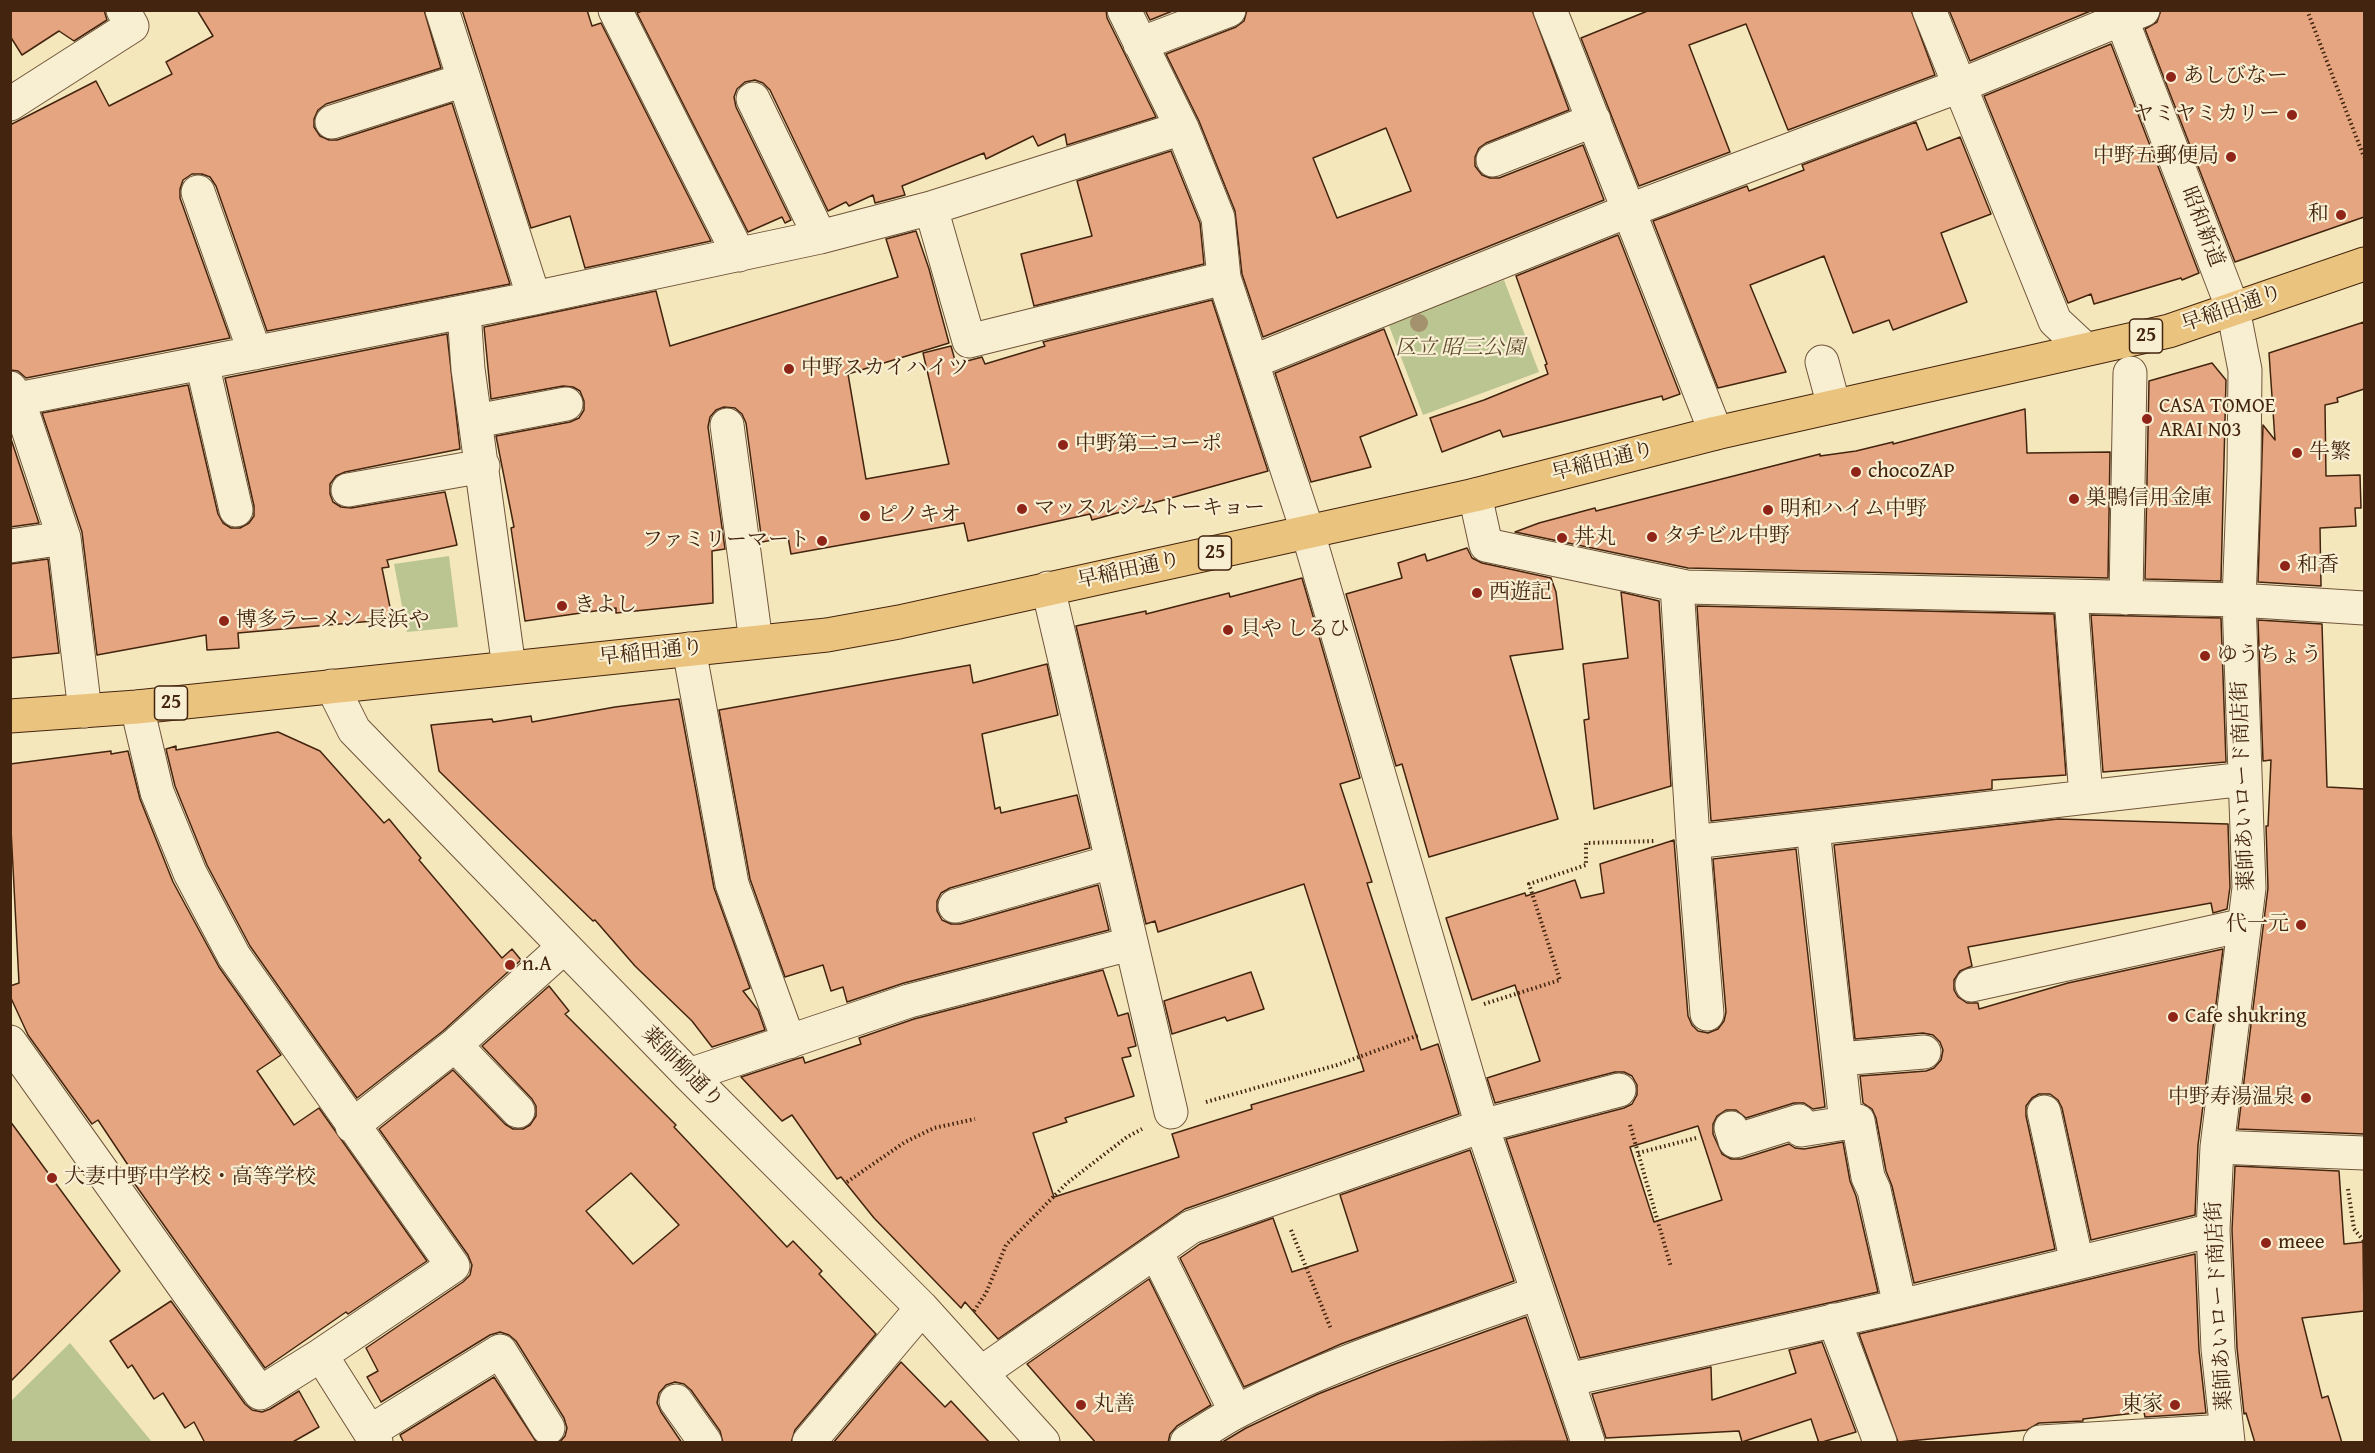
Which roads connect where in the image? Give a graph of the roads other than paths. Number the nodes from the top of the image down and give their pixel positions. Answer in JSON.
{"nodes":[{"id":1,"x":123,"y":10,"type":"edge"},
{"id":2,"x":442,"y":10,"type":"edge"},
{"id":3,"x":615,"y":10,"type":"edge"},
{"id":4,"x":1124,"y":10,"type":"edge"},
{"id":5,"x":1228,"y":10,"type":"edge"},
{"id":6,"x":1550,"y":10,"type":"edge"},
{"id":7,"x":1929,"y":10,"type":"edge"},
{"id":8,"x":2127,"y":14,"type":"edge"},
{"id":9,"x":1140,"y":44,"type":"junction"},
{"id":10,"x":464,"y":80,"type":"junction"},
{"id":11,"x":1959,"y":86,"type":"junction"},
{"id":12,"x":753,"y":99,"type":"dead end"},
{"id":13,"x":10,"y":104,"type":"edge"},
{"id":14,"x":1594,"y":120,"type":"junction"},
{"id":15,"x":332,"y":122,"type":"dead end"},
{"id":16,"x":1182,"y":128,"type":"junction"},
{"id":17,"x":1493,"y":160,"type":"dead end"},
{"id":18,"x":198,"y":192,"type":"dead end"},
{"id":19,"x":931,"y":208,"type":"junction"},
{"id":20,"x":1630,"y":210,"type":"junction"},
{"id":21,"x":820,"y":237,"type":"junction"},
{"id":22,"x":739,"y":255,"type":"junction"},
{"id":23,"x":2364,"y":264,"type":"edge"},
{"id":24,"x":1224,"y":278,"type":"junction"},
{"id":25,"x":534,"y":298,"type":"junction"},
{"id":26,"x":2233,"y":309,"type":"junction"},
{"id":27,"x":464,"y":312,"type":"junction"},
{"id":28,"x":2085,"y":349,"type":"junction"},
{"id":29,"x":255,"y":353,"type":"junction"},
{"id":30,"x":1252,"y":362,"type":"junction"},
{"id":31,"x":1822,"y":362,"type":"dead end"},
{"id":32,"x":202,"y":363,"type":"junction"},
{"id":33,"x":2130,"y":373,"type":"dead end"},
{"id":34,"x":14,"y":394,"type":"edge"},
{"id":35,"x":566,"y":404,"type":"dead end"},
{"id":36,"x":1834,"y":406,"type":"junction"},
{"id":37,"x":476,"y":421,"type":"junction"},
{"id":38,"x":727,"y":424,"type":"dead end"},
{"id":39,"x":1716,"y":433,"type":"junction"},
{"id":40,"x":483,"y":466,"type":"junction"},
{"id":41,"x":348,"y":490,"type":"dead end"},
{"id":42,"x":1475,"y":495,"type":"junction"},
{"id":43,"x":236,"y":510,"type":"dead end"},
{"id":44,"x":1308,"y":533,"type":"junction"},
{"id":45,"x":64,"y":538,"type":"junction"},
{"id":46,"x":10,"y":546,"type":"edge"},
{"id":47,"x":1677,"y":585,"type":"junction"},
{"id":48,"x":1048,"y":588,"type":"junction"},
{"id":49,"x":2071,"y":597,"type":"junction"},
{"id":50,"x":2126,"y":598,"type":"junction"},
{"id":51,"x":2239,"y":600,"type":"junction"},
{"id":52,"x":2364,"y":608,"type":"edge"},
{"id":53,"x":756,"y":642,"type":"junction"},
{"id":54,"x":689,"y":649,"type":"junction"},
{"id":55,"x":509,"y":668,"type":"junction"},
{"id":56,"x":332,"y":686,"type":"junction"},
{"id":57,"x":137,"y":707,"type":"junction"},
{"id":58,"x":85,"y":711,"type":"junction"},
{"id":59,"x":10,"y":716,"type":"edge"},
{"id":60,"x":2245,"y":779,"type":"junction"},
{"id":61,"x":2086,"y":797,"type":"junction"},
{"id":62,"x":1813,"y":829,"type":"junction"},
{"id":63,"x":1693,"y":841,"type":"junction"},
{"id":64,"x":1111,"y":862,"type":"junction"},
{"id":65,"x":955,"y":906,"type":"dead end"},
{"id":66,"x":2244,"y":925,"type":"junction"},
{"id":67,"x":1130,"y":944,"type":"junction"},
{"id":68,"x":564,"y":947,"type":"junction"},
{"id":69,"x":1972,"y":985,"type":"dead end"},
{"id":70,"x":1707,"y":1014,"type":"dead end"},
{"id":71,"x":10,"y":1042,"type":"edge"},
{"id":72,"x":789,"y":1042,"type":"junction"},
{"id":73,"x":455,"y":1045,"type":"junction"},
{"id":74,"x":1924,"y":1052,"type":"dead end"},
{"id":75,"x":1839,"y":1059,"type":"junction"},
{"id":76,"x":689,"y":1075,"type":"junction"},
{"id":77,"x":1619,"y":1090,"type":"road end"},
{"id":78,"x":518,"y":1111,"type":"dead end"},
{"id":79,"x":1171,"y":1112,"type":"dead end"},
{"id":80,"x":2044,"y":1112,"type":"dead end"},
{"id":81,"x":1846,"y":1123,"type":"junction"},
{"id":82,"x":352,"y":1126,"type":"junction"},
{"id":83,"x":1482,"y":1126,"type":"junction"},
{"id":84,"x":1731,"y":1128,"type":"road end"},
{"id":85,"x":2217,"y":1147,"type":"junction"},
{"id":86,"x":2354,"y":1154,"type":"edge"},
{"id":87,"x":2213,"y":1230,"type":"junction"},
{"id":88,"x":1156,"y":1252,"type":"junction"},
{"id":89,"x":2077,"y":1263,"type":"junction"},
{"id":90,"x":1538,"y":1293,"type":"junction"},
{"id":91,"x":1900,"y":1306,"type":"junction"},
{"id":92,"x":922,"y":1308,"type":"junction"},
{"id":93,"x":1834,"y":1320,"type":"junction"},
{"id":94,"x":321,"y":1355,"type":"junction"},
{"id":95,"x":981,"y":1373,"type":"junction"},
{"id":96,"x":1567,"y":1380,"type":"junction"},
{"id":97,"x":676,"y":1401,"type":"dead end"},
{"id":98,"x":1236,"y":1412,"type":"junction"},
{"id":99,"x":548,"y":1428,"type":"dead end"},
{"id":100,"x":374,"y":1437,"type":"edge"},
{"id":101,"x":2227,"y":1437,"type":"edge"},
{"id":102,"x":705,"y":1443,"type":"edge"},
{"id":103,"x":809,"y":1443,"type":"edge"},
{"id":104,"x":1043,"y":1443,"type":"edge"},
{"id":105,"x":1187,"y":1443,"type":"edge"},
{"id":106,"x":1588,"y":1443,"type":"edge"},
{"id":107,"x":1880,"y":1443,"type":"edge"},
{"id":108,"x":2040,"y":1443,"type":"edge"}],
"edges":[{"from":1,"to":13,"type":"street"},
{"from":2,"to":10,"type":"street"},
{"from":3,"to":22,"type":"street"},
{"from":4,"to":9,"type":"street"},
{"from":5,"to":9,"type":"street"},
{"from":6,"to":14,"type":"street"},
{"from":7,"to":11,"type":"street"},
{"from":8,"to":11,"type":"street"},
{"from":8,"to":26,"type":"street","name":"昭和新道"},
{"from":9,"to":16,"type":"street"},
{"from":10,"to":15,"type":"street"},
{"from":10,"to":25,"type":"street"},
{"from":11,"to":20,"type":"street"},
{"from":11,"to":28,"type":"street"},
{"from":12,"to":21,"type":"street"},
{"from":14,"to":17,"type":"street"},
{"from":14,"to":20,"type":"street"},
{"from":16,"to":19,"type":"street"},
{"from":16,"to":24,"type":"street"},
{"from":18,"to":29,"type":"street"},
{"from":19,"to":21,"type":"street"},
{"from":19,"to":24,"type":"street"},
{"from":20,"to":30,"type":"street"},
{"from":20,"to":39,"type":"street"},
{"from":21,"to":22,"type":"street"},
{"from":22,"to":25,"type":"street"},
{"from":23,"to":26,"type":"main road","name":"早稲田通り","number":"25"},
{"from":24,"to":30,"type":"street"},
{"from":25,"to":27,"type":"street"},
{"from":26,"to":28,"type":"main road","name":"早稲田通り","number":"25"},
{"from":26,"to":51,"type":"street","name":"薬師あいロード商店街"},
{"from":27,"to":29,"type":"street"},
{"from":27,"to":37,"type":"street"},
{"from":28,"to":36,"type":"main road","name":"早稲田通り","number":"25"},
{"from":29,"to":32,"type":"street"},
{"from":30,"to":44,"type":"street"},
{"from":31,"to":36,"type":"street"},
{"from":32,"to":34,"type":"street"},
{"from":32,"to":43,"type":"street"},
{"from":33,"to":50,"type":"street"},
{"from":34,"to":45,"type":"street"},
{"from":35,"to":37,"type":"street"},
{"from":36,"to":39,"type":"main road","name":"早稲田通り","number":"25"},
{"from":37,"to":40,"type":"street"},
{"from":38,"to":53,"type":"street"},
{"from":39,"to":42,"type":"main road","name":"早稲田通り","number":"25"},
{"from":40,"to":41,"type":"street"},
{"from":40,"to":55,"type":"street"},
{"from":42,"to":44,"type":"main road","name":"早稲田通り","number":"25"},
{"from":42,"to":47,"type":"street"},
{"from":44,"to":48,"type":"main road","name":"早稲田通り","number":"25"},
{"from":44,"to":83,"type":"street"},
{"from":45,"to":46,"type":"street"},
{"from":45,"to":58,"type":"street"},
{"from":47,"to":49,"type":"street"},
{"from":47,"to":63,"type":"street"},
{"from":48,"to":53,"type":"main road","name":"早稲田通り","number":"25"},
{"from":48,"to":64,"type":"street"},
{"from":49,"to":50,"type":"street"},
{"from":49,"to":61,"type":"street"},
{"from":50,"to":51,"type":"street"},
{"from":51,"to":52,"type":"street"},
{"from":51,"to":60,"type":"street","name":"薬師あいロード商店街"},
{"from":53,"to":54,"type":"main road","name":"早稲田通り","number":"25"},
{"from":54,"to":55,"type":"main road","name":"早稲田通り","number":"25"},
{"from":54,"to":72,"type":"street"},
{"from":55,"to":56,"type":"main road","name":"早稲田通り","number":"25"},
{"from":56,"to":57,"type":"main road","name":"早稲田通り","number":"25"},
{"from":56,"to":68,"type":"street","name":"薬師柳通り"},
{"from":57,"to":58,"type":"main road","name":"早稲田通り","number":"25"},
{"from":57,"to":82,"type":"street"},
{"from":58,"to":59,"type":"main road","name":"早稲田通り","number":"25"},
{"from":60,"to":61,"type":"street"},
{"from":60,"to":66,"type":"street","name":"薬師あいロード商店街"},
{"from":61,"to":62,"type":"street"},
{"from":62,"to":63,"type":"street"},
{"from":62,"to":75,"type":"street"},
{"from":63,"to":70,"type":"street"},
{"from":64,"to":65,"type":"street"},
{"from":64,"to":67,"type":"street"},
{"from":66,"to":69,"type":"street"},
{"from":66,"to":85,"type":"street","name":"薬師あいロード商店街"},
{"from":67,"to":72,"type":"street"},
{"from":67,"to":79,"type":"street"},
{"from":68,"to":73,"type":"street"},
{"from":68,"to":76,"type":"street","name":"薬師柳通り"},
{"from":71,"to":94,"type":"street"},
{"from":72,"to":76,"type":"street"},
{"from":73,"to":78,"type":"street"},
{"from":73,"to":82,"type":"street"},
{"from":74,"to":75,"type":"street"},
{"from":75,"to":81,"type":"street"},
{"from":76,"to":92,"type":"street","name":"薬師柳通り"},
{"from":77,"to":83,"type":"street"},
{"from":80,"to":89,"type":"street"},
{"from":81,"to":84,"type":"street"},
{"from":81,"to":91,"type":"street"},
{"from":82,"to":94,"type":"street"},
{"from":83,"to":88,"type":"street"},
{"from":83,"to":90,"type":"street"},
{"from":85,"to":86,"type":"street"},
{"from":85,"to":87,"type":"street","name":"薬師あいロード商店街"},
{"from":87,"to":89,"type":"street"},
{"from":87,"to":101,"type":"street","name":"薬師あいロード商店街"},
{"from":88,"to":95,"type":"street"},
{"from":88,"to":98,"type":"street"},
{"from":89,"to":91,"type":"street"},
{"from":90,"to":96,"type":"street"},
{"from":90,"to":98,"type":"street"},
{"from":91,"to":93,"type":"street"},
{"from":92,"to":95,"type":"street","name":"薬師柳通り"},
{"from":92,"to":103,"type":"street"},
{"from":93,"to":96,"type":"street"},
{"from":93,"to":107,"type":"street"},
{"from":94,"to":100,"type":"street"},
{"from":95,"to":104,"type":"street","name":"薬師柳通り"},
{"from":96,"to":106,"type":"street"},
{"from":97,"to":102,"type":"street"},
{"from":98,"to":105,"type":"street"},
{"from":99,"to":100,"type":"street"},
{"from":101,"to":108,"type":"street"}]}
